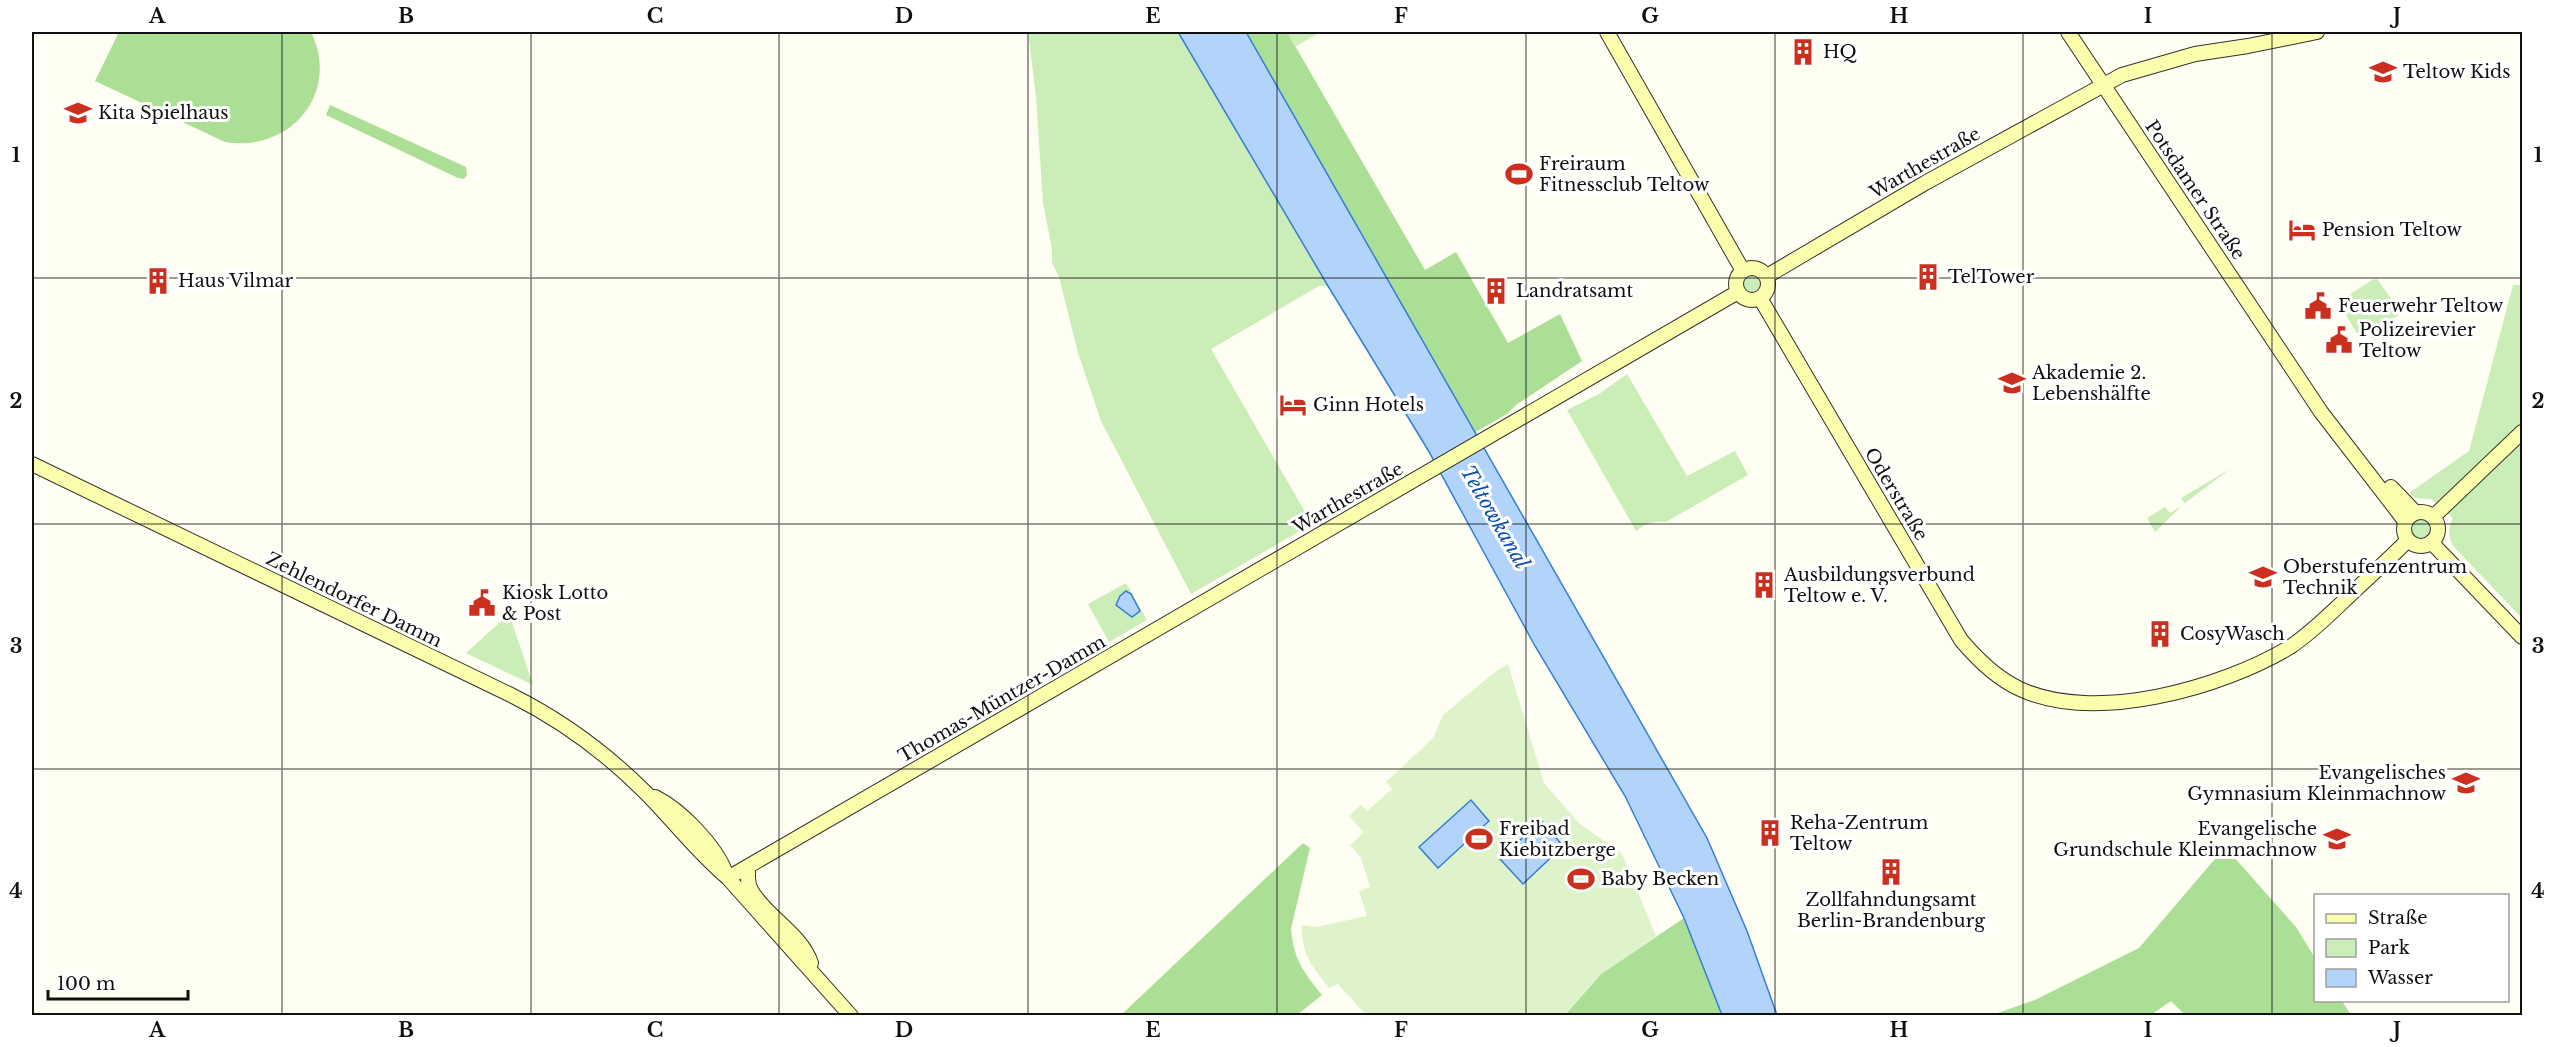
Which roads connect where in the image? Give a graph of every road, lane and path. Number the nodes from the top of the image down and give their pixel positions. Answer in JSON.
{"nodes":[{"id":1,"x":1607,"y":32,"type":"edge"},
{"id":2,"x":2068,"y":32,"type":"edge"},
{"id":3,"x":2317,"y":32,"type":"edge"},
{"id":4,"x":2103,"y":84,"type":"junction"},
{"id":5,"x":1743,"y":271,"type":"junction"},
{"id":6,"x":1767,"y":276,"type":"junction"},
{"id":7,"x":1738,"y":292,"type":"junction"},
{"id":8,"x":1760,"y":298,"type":"junction"},
{"id":9,"x":2523,"y":432,"type":"edge"},
{"id":10,"x":32,"y":464,"type":"edge"},
{"id":11,"x":2410,"y":517,"type":"junction"},
{"id":12,"x":2433,"y":517,"type":"junction"},
{"id":13,"x":2408,"y":540,"type":"junction"},
{"id":14,"x":2431,"y":542,"type":"junction"},
{"id":15,"x":1294,"y":550,"type":"joint"},
{"id":16,"x":2523,"y":637,"type":"edge"},
{"id":17,"x":748,"y":867,"type":"junction"},
{"id":18,"x":728,"y":878,"type":"junction"},
{"id":19,"x":813,"y":974,"type":"junction"},
{"id":20,"x":851,"y":1016,"type":"edge"}],
"edges":[{"from":1,"to":5,"type":"street"},
{"from":2,"to":4,"type":"street","name":"Potsdamer Straße"},
{"from":3,"to":4,"type":"street","name":"Warthestraße"},
{"from":4,"to":6,"type":"street","name":"Warthestraße"},
{"from":4,"to":11,"type":"street","name":"Potsdamer Straße"},
{"from":5,"to":6,"type":"street"},
{"from":5,"to":7,"type":"street"},
{"from":6,"to":8,"type":"street"},
{"from":7,"to":8,"type":"street"},
{"from":7,"to":15,"type":"street","name":"Warthestraße"},
{"from":8,"to":13,"type":"street","name":"Oderstraße"},
{"from":9,"to":12,"type":"street"},
{"from":10,"to":18,"type":"street","name":"Zehlendorfer Damm"},
{"from":11,"to":12,"type":"street"},
{"from":11,"to":13,"type":"street","name":"Potsdamer Straße"},
{"from":12,"to":14,"type":"street"},
{"from":13,"to":14,"type":"street"},
{"from":14,"to":16,"type":"street"},
{"from":15,"to":17,"type":"street","name":"Thomas-Müntzer-Damm"},
{"from":17,"to":18,"type":"street","name":"Thomas-Müntzer-Damm"},
{"from":17,"to":19,"type":"street"},
{"from":18,"to":19,"type":"street","name":"Zehlendorfer Damm"},
{"from":19,"to":20,"type":"street","name":"Zehlendorfer Damm"}]}
